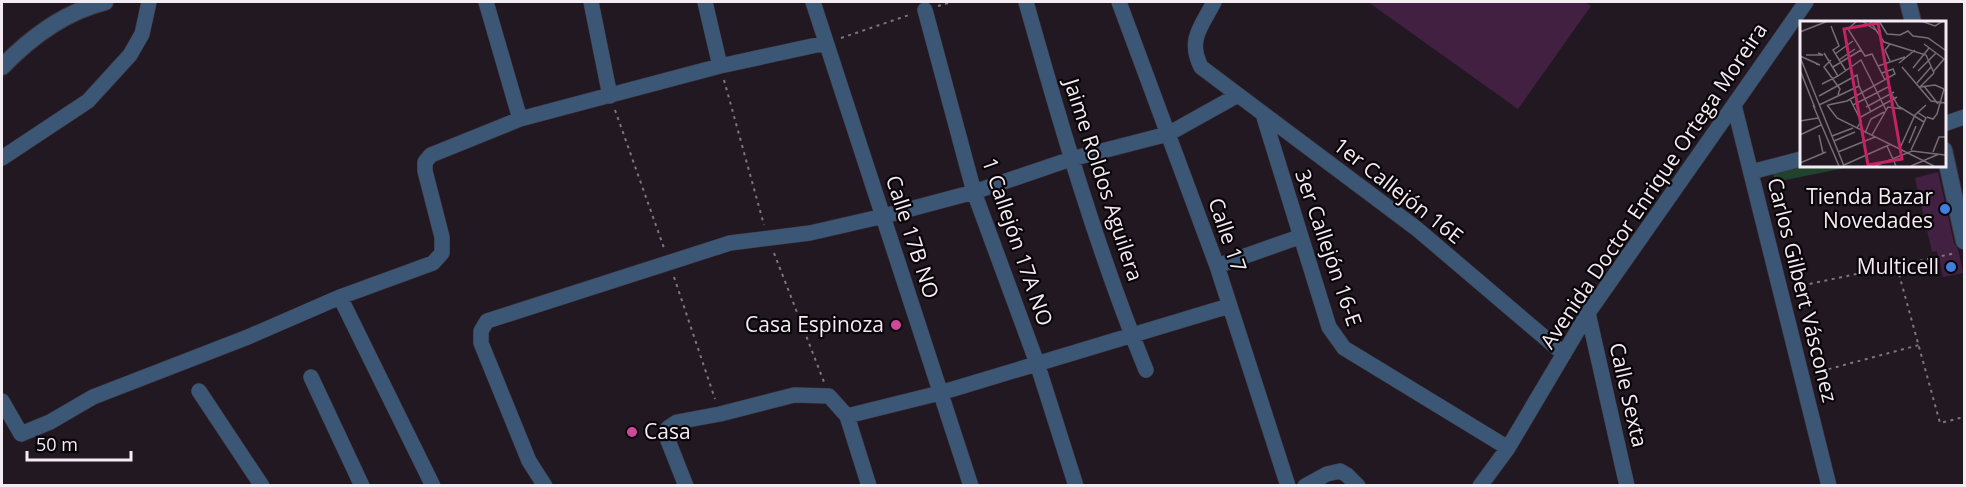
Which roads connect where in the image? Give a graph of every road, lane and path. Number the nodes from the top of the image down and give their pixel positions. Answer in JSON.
{"nodes":[{"id":1,"x":105,"y":2,"type":"edge"},
{"id":2,"x":149,"y":2,"type":"edge"},
{"id":3,"x":486,"y":2,"type":"edge"},
{"id":4,"x":591,"y":2,"type":"edge"},
{"id":5,"x":705,"y":2,"type":"edge"},
{"id":6,"x":813,"y":2,"type":"edge"},
{"id":7,"x":952,"y":2,"type":"edge"},
{"id":8,"x":1026,"y":2,"type":"edge"},
{"id":9,"x":1119,"y":2,"type":"edge"},
{"id":10,"x":1214,"y":2,"type":"edge"},
{"id":11,"x":1806,"y":2,"type":"edge"},
{"id":12,"x":1908,"y":2,"type":"edge"},
{"id":13,"x":925,"y":10,"type":"junction"},
{"id":14,"x":1913,"y":21,"type":"edge"},
{"id":15,"x":826,"y":44,"type":"junction"},
{"id":16,"x":720,"y":66,"type":"junction"},
{"id":17,"x":2,"y":67,"type":"edge"},
{"id":18,"x":1238,"y":95,"type":"junction"},
{"id":19,"x":610,"y":96,"type":"junction"},
{"id":20,"x":1734,"y":105,"type":"junction"},
{"id":21,"x":1263,"y":114,"type":"junction"},
{"id":22,"x":1965,"y":117,"type":"edge"},
{"id":23,"x":520,"y":119,"type":"junction"},
{"id":24,"x":1945,"y":124,"type":"edge"},
{"id":25,"x":1168,"y":134,"type":"junction"},
{"id":26,"x":1945,"y":154,"type":"edge"},
{"id":27,"x":2,"y":158,"type":"edge"},
{"id":28,"x":1071,"y":159,"type":"junction"},
{"id":29,"x":1800,"y":159,"type":"edge"},
{"id":30,"x":1751,"y":171,"type":"junction"},
{"id":31,"x":974,"y":192,"type":"junction"},
{"id":32,"x":884,"y":216,"type":"junction"},
{"id":33,"x":1299,"y":237,"type":"junction"},
{"id":34,"x":1965,"y":241,"type":"edge"},
{"id":35,"x":1965,"y":251,"type":"edge"},
{"id":36,"x":1896,"y":266,"type":"junction"},
{"id":37,"x":1217,"y":267,"type":"junction"},
{"id":38,"x":1780,"y":290,"type":"junction"},
{"id":39,"x":340,"y":297,"type":"junction"},
{"id":40,"x":1228,"y":306,"type":"junction"},
{"id":41,"x":1587,"y":313,"type":"junction"},
{"id":42,"x":1132,"y":336,"type":"junction"},
{"id":43,"x":1918,"y":345,"type":"junction"},
{"id":44,"x":1564,"y":354,"type":"junction"},
{"id":45,"x":1037,"y":363,"type":"junction"},
{"id":46,"x":1146,"y":370,"type":"dead end"},
{"id":47,"x":1802,"y":376,"type":"junction"},
{"id":48,"x":311,"y":377,"type":"dead end"},
{"id":49,"x":199,"y":392,"type":"dead end"},
{"id":50,"x":940,"y":393,"type":"junction"},
{"id":51,"x":2,"y":401,"type":"edge"},
{"id":52,"x":847,"y":416,"type":"junction"},
{"id":53,"x":1965,"y":417,"type":"edge"},
{"id":54,"x":1508,"y":448,"type":"junction"},
{"id":55,"x":262,"y":486,"type":"edge"},
{"id":56,"x":362,"y":486,"type":"edge"},
{"id":57,"x":433,"y":486,"type":"edge"},
{"id":58,"x":545,"y":486,"type":"edge"},
{"id":59,"x":686,"y":486,"type":"edge"},
{"id":60,"x":869,"y":486,"type":"edge"},
{"id":61,"x":971,"y":486,"type":"edge"},
{"id":62,"x":1076,"y":486,"type":"edge"},
{"id":63,"x":1288,"y":486,"type":"edge"},
{"id":64,"x":1305,"y":486,"type":"edge"},
{"id":65,"x":1358,"y":486,"type":"edge"},
{"id":66,"x":1480,"y":486,"type":"edge"},
{"id":67,"x":1627,"y":486,"type":"edge"},
{"id":68,"x":1829,"y":486,"type":"edge"}],
"edges":[{"from":1,"to":17,"type":"street"},
{"from":2,"to":27,"type":"street"},
{"from":3,"to":23,"type":"street"},
{"from":4,"to":19,"type":"street"},
{"from":5,"to":16,"type":"street"},
{"from":6,"to":15,"type":"street","name":"Calle 17B NO"},
{"from":7,"to":13,"type":"path"},
{"from":8,"to":28,"type":"street","name":"Jaime Roldos Aguilera"},
{"from":9,"to":25,"type":"street","name":"Calle 17"},
{"from":10,"to":18,"type":"street","name":"1er Callejón 16E"},
{"from":11,"to":20,"type":"street","name":"Avenida Doctor Enrique Ortega Moreira"},
{"from":12,"to":14,"type":"street"},
{"from":13,"to":15,"type":"path"},
{"from":13,"to":31,"type":"street","name":"1 Callejón 17A NO"},
{"from":15,"to":16,"type":"street"},
{"from":15,"to":32,"type":"street","name":"Calle 17B NO"},
{"from":16,"to":19,"type":"street"},
{"from":18,"to":21,"type":"street","name":"1er Callejón 16E"},
{"from":18,"to":25,"type":"street"},
{"from":19,"to":23,"type":"street"},
{"from":20,"to":30,"type":"street","name":"Carlos Gilbert Vásconez"},
{"from":20,"to":41,"type":"street","name":"Avenida Doctor Enrique Ortega Moreira"},
{"from":21,"to":33,"type":"street","name":"3er Callejón 16-E"},
{"from":21,"to":44,"type":"street","name":"1er Callejón 16E"},
{"from":22,"to":24,"type":"street"},
{"from":23,"to":39,"type":"street"},
{"from":25,"to":28,"type":"street"},
{"from":25,"to":37,"type":"street","name":"Calle 17"},
{"from":26,"to":34,"type":"street"},
{"from":28,"to":31,"type":"street"},
{"from":28,"to":42,"type":"street","name":"Jaime Roldos Aguilera"},
{"from":29,"to":30,"type":"street"},
{"from":30,"to":38,"type":"street","name":"Carlos Gilbert Vásconez"},
{"from":31,"to":32,"type":"street"},
{"from":31,"to":45,"type":"street","name":"1 Callejón 17A NO"},
{"from":32,"to":50,"type":"street","name":"Calle 17B NO"},
{"from":32,"to":58,"type":"street"},
{"from":33,"to":37,"type":"street"},
{"from":33,"to":54,"type":"street","name":"3er Callejón 16-E"},
{"from":35,"to":36,"type":"path"},
{"from":36,"to":38,"type":"path"},
{"from":36,"to":43,"type":"path"},
{"from":37,"to":40,"type":"street","name":"Calle 17"},
{"from":38,"to":47,"type":"street","name":"Carlos Gilbert Vásconez"},
{"from":39,"to":51,"type":"street"},
{"from":39,"to":57,"type":"street"},
{"from":40,"to":42,"type":"street"},
{"from":40,"to":63,"type":"street","name":"Calle 17"},
{"from":41,"to":44,"type":"street","name":"Avenida Doctor Enrique Ortega Moreira"},
{"from":41,"to":67,"type":"street","name":"Calle Sexta"},
{"from":42,"to":45,"type":"street"},
{"from":42,"to":46,"type":"street","name":"Jaime Roldos Aguilera"},
{"from":43,"to":47,"type":"path"},
{"from":43,"to":53,"type":"path"},
{"from":44,"to":54,"type":"street","name":"Avenida Doctor Enrique Ortega Moreira"},
{"from":45,"to":50,"type":"street"},
{"from":45,"to":62,"type":"street","name":"1 Callejón 17A NO"},
{"from":47,"to":68,"type":"street","name":"Carlos Gilbert Vásconez"},
{"from":48,"to":56,"type":"street"},
{"from":49,"to":55,"type":"street"},
{"from":50,"to":52,"type":"street"},
{"from":50,"to":61,"type":"street","name":"Calle 17B NO"},
{"from":52,"to":59,"type":"street"},
{"from":52,"to":60,"type":"street"},
{"from":54,"to":66,"type":"street","name":"Avenida Doctor Enrique Ortega Moreira"},
{"from":64,"to":65,"type":"street"}]}
